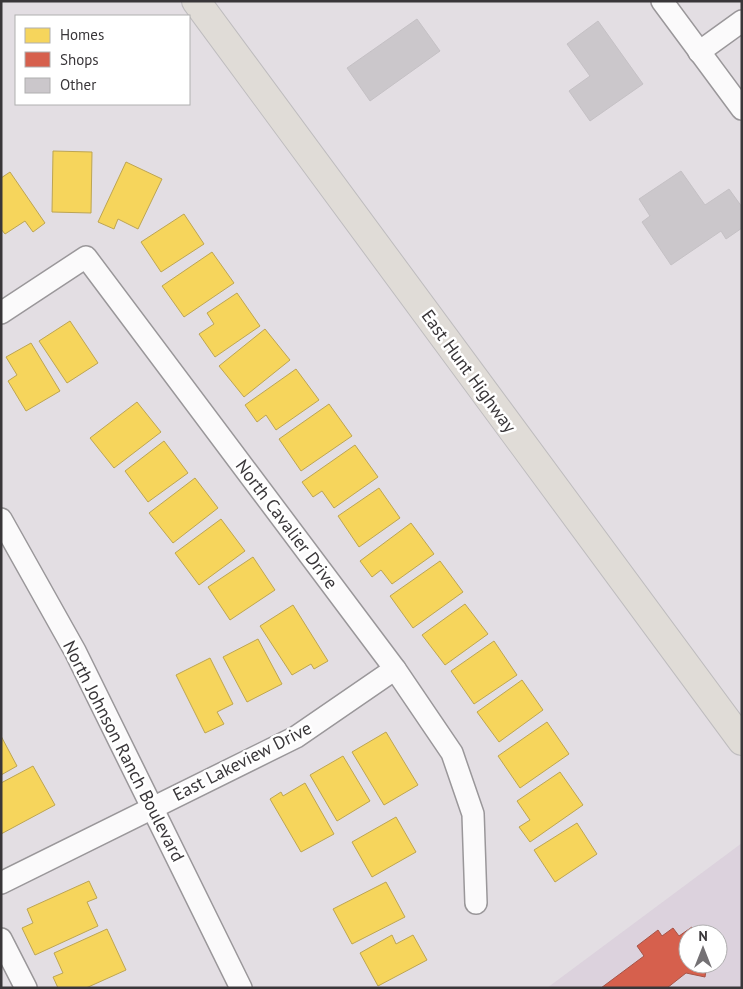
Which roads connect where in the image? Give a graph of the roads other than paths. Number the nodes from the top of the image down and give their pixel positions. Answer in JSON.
{"nodes":[{"id":1,"x":662,"y":1,"type":"edge"},
{"id":2,"x":197,"y":2,"type":"edge"},
{"id":3,"x":742,"y":21,"type":"edge"},
{"id":4,"x":699,"y":52,"type":"junction"},
{"id":5,"x":742,"y":109,"type":"edge"},
{"id":6,"x":1,"y":313,"type":"edge"},
{"id":7,"x":1,"y":519,"type":"edge"},
{"id":8,"x":395,"y":668,"type":"junction"},
{"id":9,"x":742,"y":741,"type":"edge"},
{"id":10,"x":153,"y":807,"type":"junction"},
{"id":11,"x":1,"y":883,"type":"edge"},
{"id":12,"x":476,"y":903,"type":"dead end"},
{"id":13,"x":1,"y":939,"type":"edge"},
{"id":14,"x":26,"y":988,"type":"edge"},
{"id":15,"x":240,"y":988,"type":"edge"}],
"edges":[{"from":1,"to":4,"type":"street"},
{"from":2,"to":9,"type":"main road","name":"East Hunt Highway"},
{"from":3,"to":4,"type":"street"},
{"from":4,"to":5,"type":"street"},
{"from":6,"to":8,"type":"street","name":"North Cavalier Drive"},
{"from":7,"to":10,"type":"street","name":"North Johnson Ranch Boulevard"},
{"from":8,"to":10,"type":"street","name":"East Lakeview Drive"},
{"from":8,"to":12,"type":"street","name":"North Cavalier Drive"},
{"from":10,"to":11,"type":"street","name":"East Lakeview Drive"},
{"from":10,"to":15,"type":"street","name":"North Johnson Ranch Boulevard"},
{"from":13,"to":14,"type":"street"}]}
